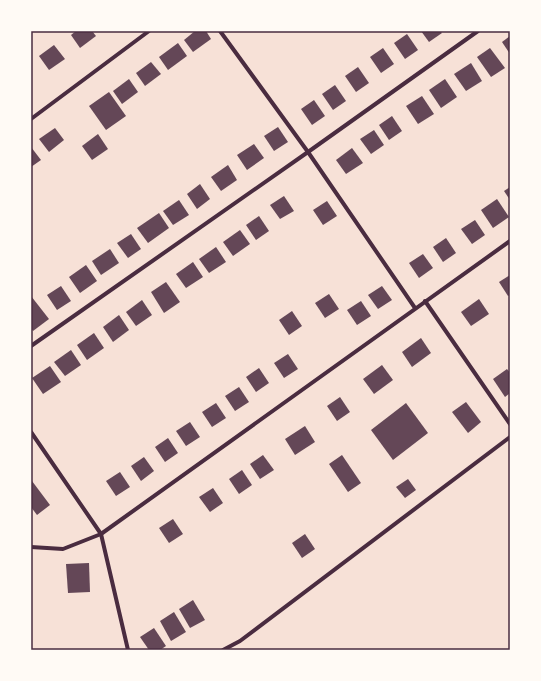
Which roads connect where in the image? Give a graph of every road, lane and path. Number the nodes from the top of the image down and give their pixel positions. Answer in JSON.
{"nodes":[{"id":1,"x":149,"y":31,"type":"edge"},
{"id":2,"x":220,"y":31,"type":"edge"},
{"id":3,"x":478,"y":31,"type":"edge"},
{"id":4,"x":31,"y":119,"type":"edge"},
{"id":5,"x":308,"y":152,"type":"junction"},
{"id":6,"x":510,"y":241,"type":"edge"},
{"id":7,"x":425,"y":301,"type":"junction"},
{"id":8,"x":415,"y":308,"type":"junction"},
{"id":9,"x":31,"y":346,"type":"edge"},
{"id":10,"x":510,"y":424,"type":"edge"},
{"id":11,"x":31,"y":432,"type":"edge"},
{"id":12,"x":510,"y":437,"type":"edge"},
{"id":13,"x":102,"y":534,"type":"junction"},
{"id":14,"x":31,"y":547,"type":"edge"},
{"id":15,"x":128,"y":650,"type":"edge"},
{"id":16,"x":223,"y":650,"type":"edge"}],
"edges":[{"from":1,"to":4,"type":"street"},
{"from":2,"to":5,"type":"street"},
{"from":3,"to":5,"type":"street"},
{"from":5,"to":8,"type":"street"},
{"from":5,"to":9,"type":"street"},
{"from":6,"to":7,"type":"street"},
{"from":7,"to":8,"type":"street"},
{"from":7,"to":10,"type":"street"},
{"from":8,"to":13,"type":"street"},
{"from":11,"to":13,"type":"street"},
{"from":12,"to":16,"type":"street"},
{"from":13,"to":14,"type":"street"},
{"from":13,"to":15,"type":"street"}]}
